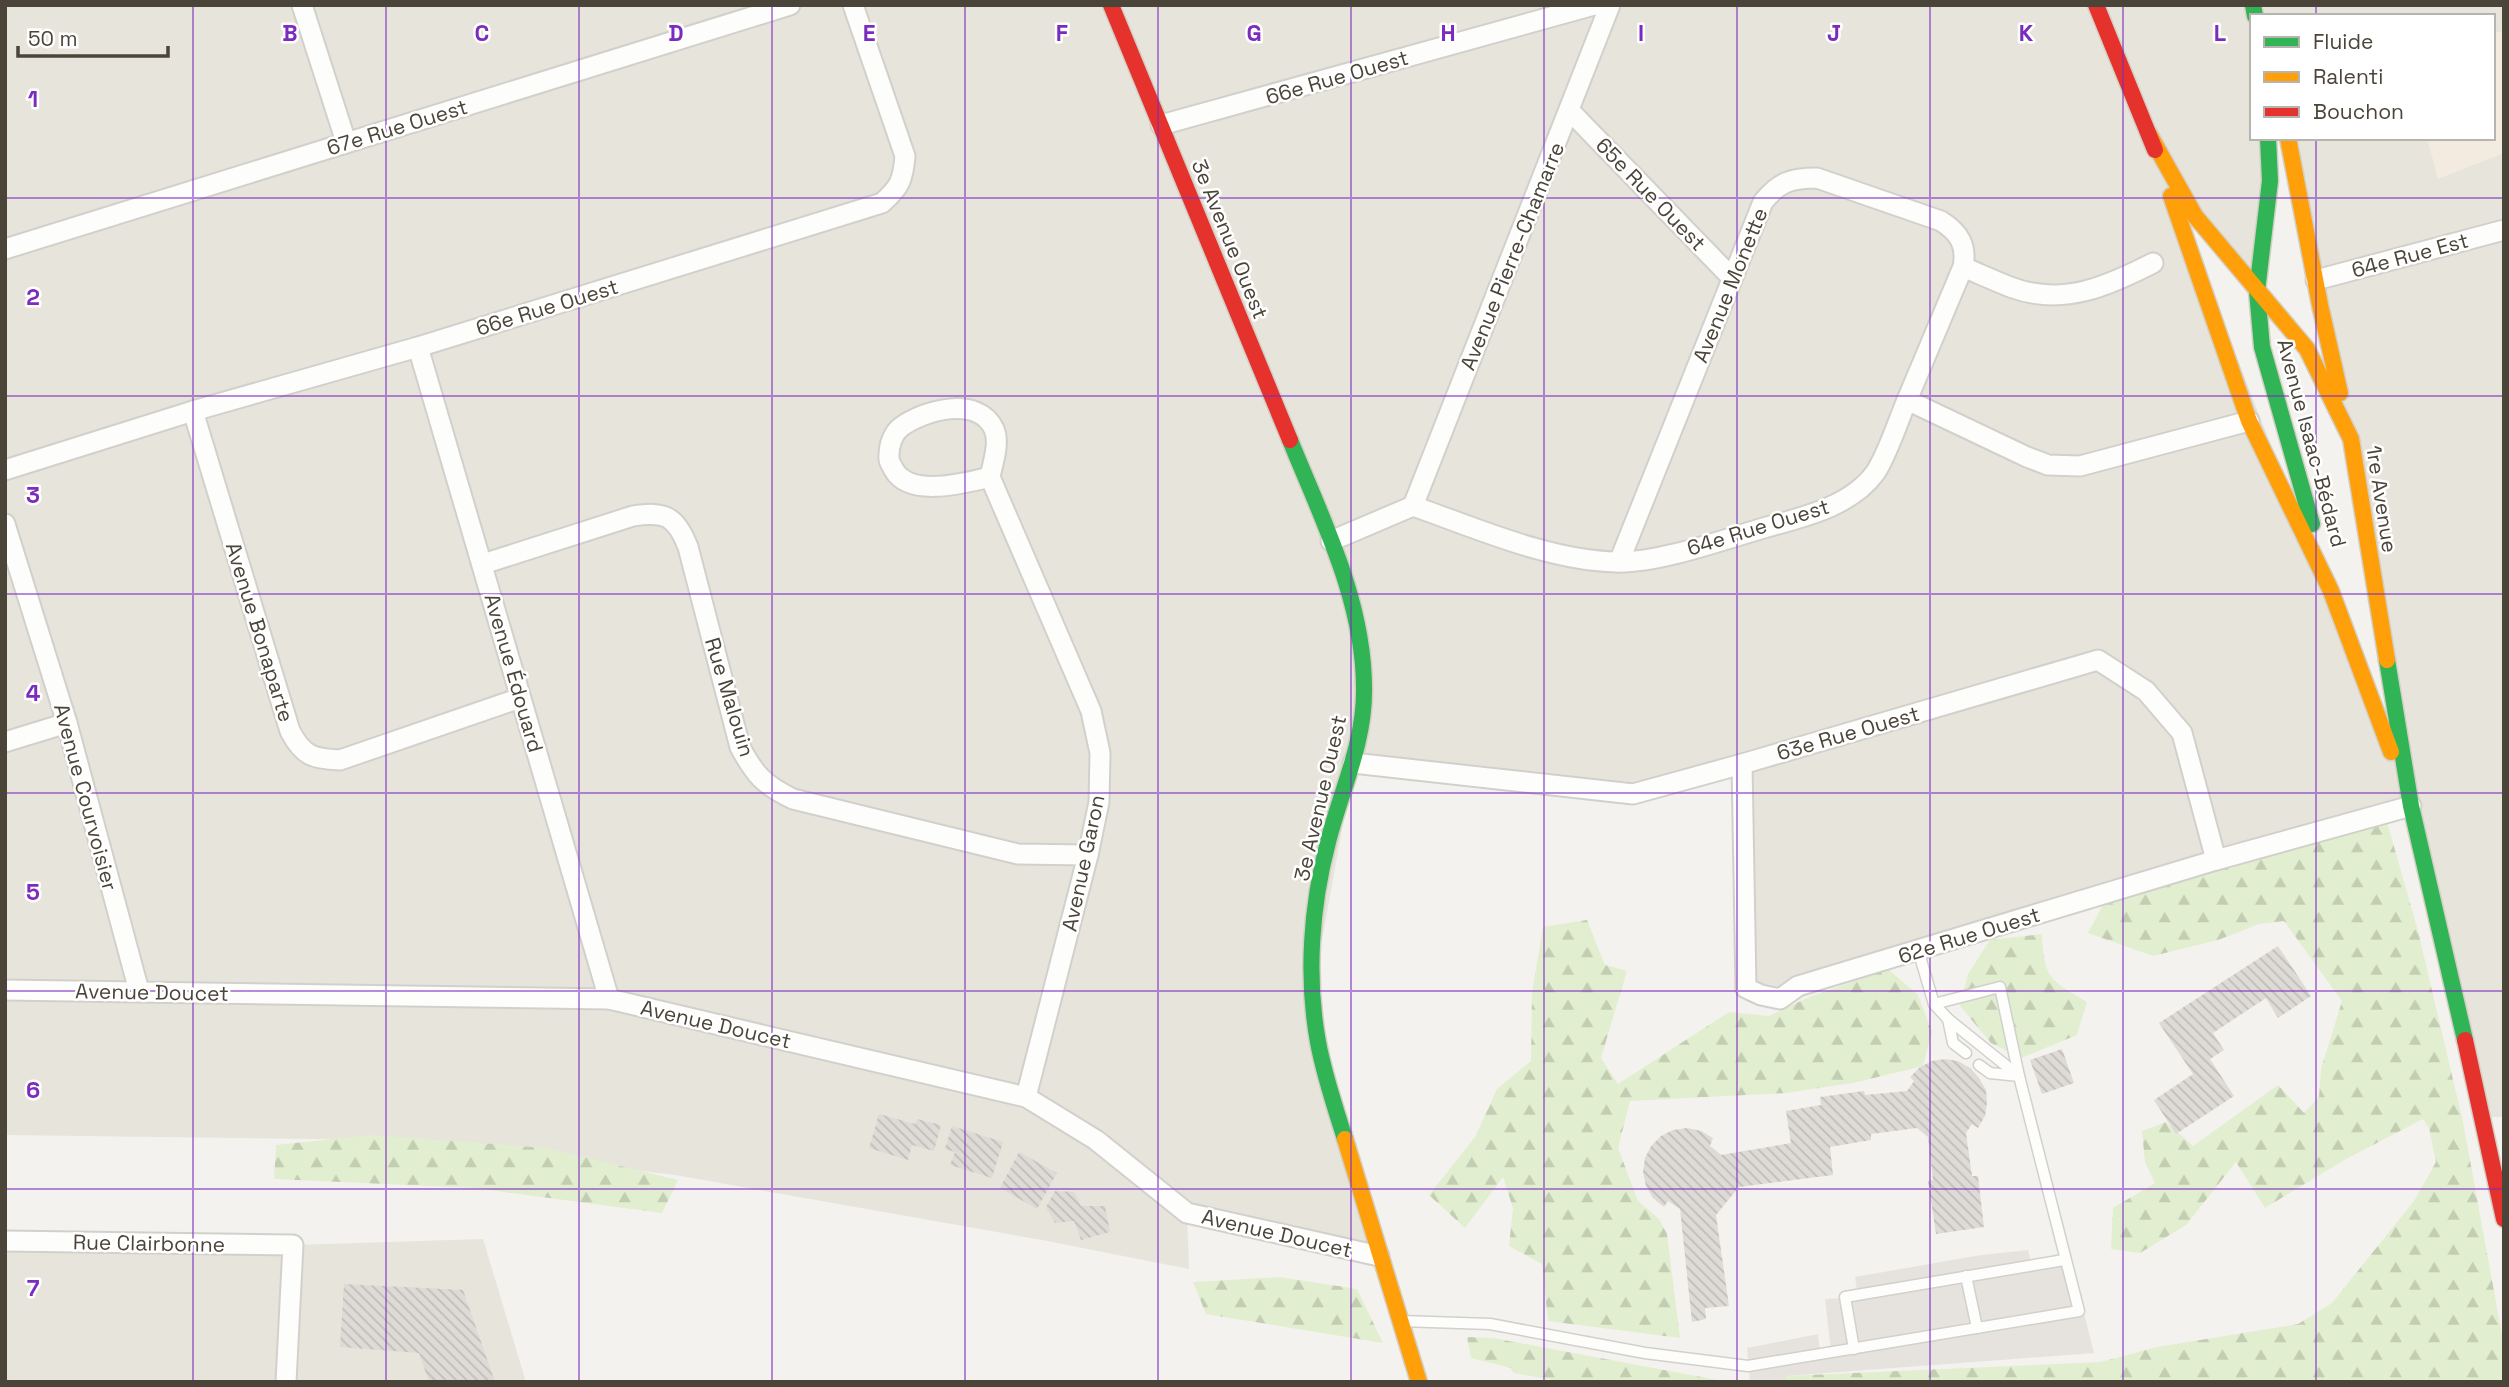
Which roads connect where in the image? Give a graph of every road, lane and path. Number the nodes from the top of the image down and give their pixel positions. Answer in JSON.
{"nodes":[{"id":1,"x":302,"y":5,"type":"edge"},
{"id":2,"x":790,"y":5,"type":"edge"},
{"id":3,"x":853,"y":5,"type":"edge"},
{"id":4,"x":1111,"y":5,"type":"edge"},
{"id":5,"x":1594,"y":5,"type":"edge"},
{"id":6,"x":1610,"y":5,"type":"edge"},
{"id":7,"x":2096,"y":5,"type":"edge"},
{"id":8,"x":1569,"y":110,"type":"junction"},
{"id":9,"x":1161,"y":125,"type":"junction"},
{"id":10,"x":2149,"y":134,"type":"junction"},
{"id":11,"x":2268,"y":140,"type":"edge"},
{"id":12,"x":2288,"y":140,"type":"edge"},
{"id":13,"x":346,"y":142,"type":"junction"},
{"id":14,"x":2504,"y":230,"type":"edge"},
{"id":15,"x":5,"y":249,"type":"edge"},
{"id":16,"x":2153,"y":263,"type":"dead end"},
{"id":17,"x":1963,"y":267,"type":"junction"},
{"id":18,"x":1732,"y":278,"type":"junction"},
{"id":19,"x":2316,"y":280,"type":"junction"},
{"id":20,"x":2257,"y":292,"type":"junction"},
{"id":21,"x":418,"y":347,"type":"junction"},
{"id":22,"x":1907,"y":400,"type":"junction"},
{"id":23,"x":193,"y":411,"type":"junction"},
{"id":24,"x":2249,"y":421,"type":"junction"},
{"id":25,"x":2351,"y":439,"type":"junction"},
{"id":26,"x":5,"y":470,"type":"edge"},
{"id":27,"x":990,"y":477,"type":"junction"},
{"id":28,"x":1413,"y":506,"type":"junction"},
{"id":29,"x":5,"y":524,"type":"edge"},
{"id":30,"x":1331,"y":541,"type":"junction"},
{"id":31,"x":1619,"y":562,"type":"junction"},
{"id":32,"x":483,"y":564,"type":"junction"},
{"id":33,"x":2331,"y":592,"type":"junction"},
{"id":34,"x":520,"y":698,"type":"junction"},
{"id":35,"x":67,"y":723,"type":"junction"},
{"id":36,"x":5,"y":742,"type":"edge"},
{"id":37,"x":1353,"y":763,"type":"junction"},
{"id":38,"x":1742,"y":764,"type":"junction"},
{"id":39,"x":2411,"y":806,"type":"junction"},
{"id":40,"x":1088,"y":855,"type":"junction"},
{"id":41,"x":2216,"y":860,"type":"junction"},
{"id":42,"x":1918,"y":950,"type":"junction"},
{"id":43,"x":5,"y":990,"type":"edge"},
{"id":44,"x":139,"y":991,"type":"junction"},
{"id":45,"x":609,"y":999,"type":"junction"},
{"id":46,"x":1934,"y":1004,"type":"junction"},
{"id":47,"x":1948,"y":1020,"type":"junction"},
{"id":48,"x":1966,"y":1053,"type":"dead end"},
{"id":49,"x":1979,"y":1065,"type":"dead end"},
{"id":50,"x":2019,"y":1076,"type":"junction"},
{"id":51,"x":1026,"y":1097,"type":"junction"},
{"id":52,"x":2504,"y":1219,"type":"edge"},
{"id":53,"x":5,"y":1241,"type":"edge"},
{"id":54,"x":1379,"y":1256,"type":"junction"},
{"id":55,"x":2064,"y":1260,"type":"junction"},
{"id":56,"x":1966,"y":1276,"type":"junction"},
{"id":57,"x":1400,"y":1321,"type":"junction"},
{"id":58,"x":1977,"y":1328,"type":"junction"},
{"id":59,"x":1854,"y":1349,"type":"junction"},
{"id":60,"x":286,"y":1382,"type":"edge"},
{"id":61,"x":1419,"y":1382,"type":"edge"}],
"edges":[{"from":1,"to":13,"type":"street"},
{"from":2,"to":13,"type":"street","name":"67e Rue Ouest"},
{"from":3,"to":21,"type":"street","name":"66e Rue Ouest"},
{"from":4,"to":9,"type":"street","name":"3e Avenue Ouest"},
{"from":5,"to":9,"type":"street","name":"66e Rue Ouest"},
{"from":6,"to":8,"type":"street","name":"Avenue Pierre-Chamarre"},
{"from":7,"to":10,"type":"street","name":"1re Avenue"},
{"from":8,"to":18,"type":"street","name":"65e Rue Ouest"},
{"from":8,"to":28,"type":"street","name":"Avenue Pierre-Chamarre"},
{"from":9,"to":30,"type":"street","name":"3e Avenue Ouest"},
{"from":10,"to":20,"type":"street","name":"1re Avenue"},
{"from":10,"to":24,"type":"street","name":"1re Avenue"},
{"from":11,"to":20,"type":"street","name":"Avenue Isaac-Bédard"},
{"from":12,"to":19,"type":"street","name":"Avenue Isaac-Bédard"},
{"from":13,"to":15,"type":"street","name":"67e Rue Ouest"},
{"from":14,"to":19,"type":"street","name":"64e Rue Est"},
{"from":16,"to":17,"type":"street"},
{"from":17,"to":18,"type":"street","name":"Avenue Monette"},
{"from":17,"to":22,"type":"street"},
{"from":18,"to":31,"type":"street","name":"Avenue Monette"},
{"from":19,"to":25,"type":"street","name":"Avenue Isaac-Bédard"},
{"from":20,"to":25,"type":"street","name":"1re Avenue"},
{"from":20,"to":33,"type":"street","name":"Avenue Isaac-Bédard"},
{"from":21,"to":23,"type":"street","name":"66e Rue Ouest"},
{"from":21,"to":32,"type":"street","name":"Avenue Édouard"},
{"from":22,"to":24,"type":"street"},
{"from":22,"to":31,"type":"street","name":"64e Rue Ouest"},
{"from":23,"to":26,"type":"street","name":"66e Rue Ouest"},
{"from":23,"to":34,"type":"street","name":"Avenue Bonaparte"},
{"from":24,"to":33,"type":"street","name":"1re Avenue"},
{"from":25,"to":39,"type":"street","name":"1re Avenue"},
{"from":27,"to":27,"type":"street"},
{"from":27,"to":40,"type":"street","name":"Avenue Garon"},
{"from":28,"to":30,"type":"street"},
{"from":28,"to":31,"type":"street","name":"64e Rue Ouest"},
{"from":29,"to":35,"type":"street","name":"Avenue Courvoisier"},
{"from":30,"to":37,"type":"street","name":"3e Avenue Ouest"},
{"from":32,"to":34,"type":"street","name":"Avenue Édouard"},
{"from":32,"to":40,"type":"street","name":"Rue Malouin"},
{"from":33,"to":39,"type":"street","name":"1re Avenue"},
{"from":34,"to":45,"type":"street","name":"Avenue Édouard"},
{"from":35,"to":36,"type":"street"},
{"from":35,"to":44,"type":"street","name":"Avenue Courvoisier"},
{"from":37,"to":38,"type":"street","name":"63e Rue Ouest"},
{"from":37,"to":54,"type":"street","name":"3e Avenue Ouest"},
{"from":38,"to":41,"type":"street","name":"63e Rue Ouest"},
{"from":38,"to":42,"type":"street","name":"62e Rue Ouest"},
{"from":39,"to":41,"type":"street","name":"62e Rue Ouest"},
{"from":39,"to":52,"type":"street","name":"1re Avenue"},
{"from":40,"to":51,"type":"street","name":"Avenue Garon"},
{"from":41,"to":42,"type":"street","name":"62e Rue Ouest"},
{"from":42,"to":46,"type":"lane"},
{"from":43,"to":44,"type":"street","name":"Avenue Doucet"},
{"from":44,"to":45,"type":"street","name":"Avenue Doucet"},
{"from":45,"to":51,"type":"street","name":"Avenue Doucet"},
{"from":46,"to":47,"type":"lane"},
{"from":46,"to":50,"type":"lane"},
{"from":47,"to":48,"type":"lane"},
{"from":47,"to":50,"type":"lane"},
{"from":49,"to":50,"type":"lane"},
{"from":50,"to":55,"type":"lane"},
{"from":51,"to":54,"type":"street","name":"Avenue Doucet"},
{"from":53,"to":60,"type":"street","name":"Rue Clairbonne"},
{"from":54,"to":57,"type":"street","name":"3e Avenue Ouest"},
{"from":55,"to":56,"type":"lane"},
{"from":55,"to":58,"type":"lane"},
{"from":56,"to":58,"type":"lane"},
{"from":56,"to":59,"type":"lane"},
{"from":57,"to":59,"type":"lane"},
{"from":57,"to":61,"type":"street","name":"3e Avenue Ouest"},
{"from":58,"to":59,"type":"lane"}]}
